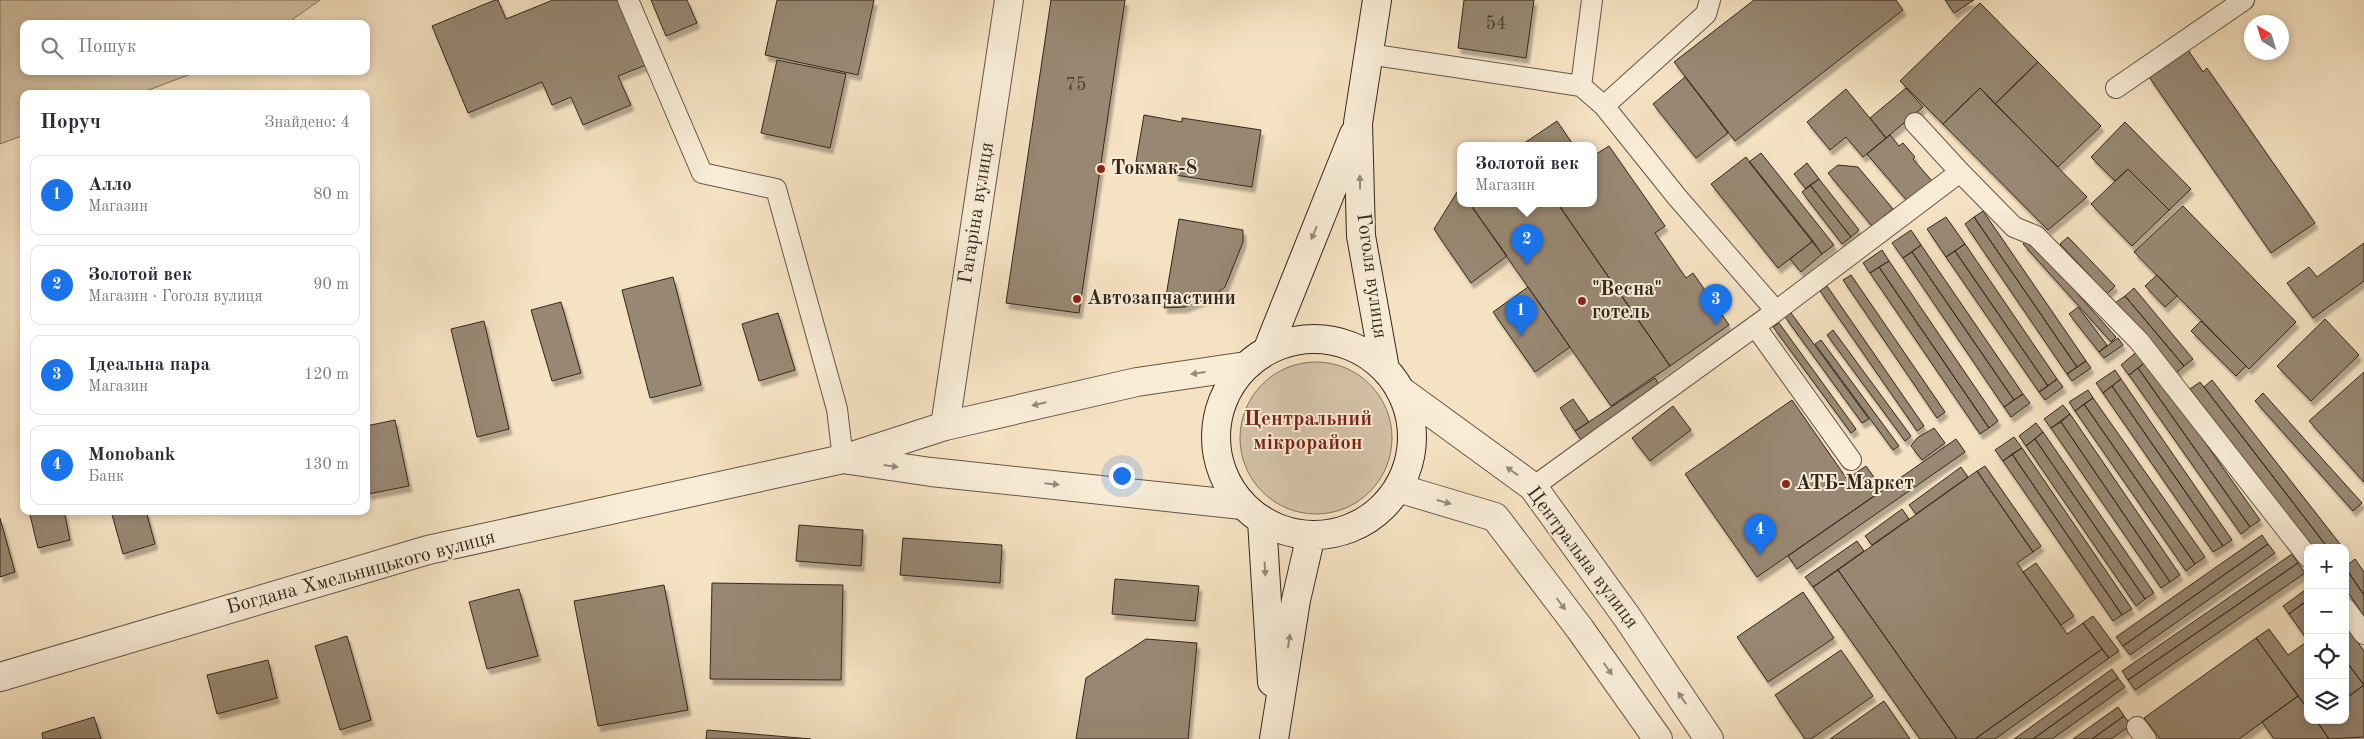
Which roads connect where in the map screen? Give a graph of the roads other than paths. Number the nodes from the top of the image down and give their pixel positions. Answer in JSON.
{"nodes":[{"id":1,"x":628,"y":0,"type":"edge"},
{"id":2,"x":1009,"y":0,"type":"edge"},
{"id":3,"x":1377,"y":0,"type":"edge"},
{"id":4,"x":1592,"y":0,"type":"edge"},
{"id":5,"x":1710,"y":0,"type":"edge"},
{"id":6,"x":2244,"y":0,"type":"edge"},
{"id":7,"x":1368,"y":54,"type":"junction"},
{"id":8,"x":1581,"y":86,"type":"junction"},
{"id":9,"x":2116,"y":88,"type":"dead end"},
{"id":10,"x":1604,"y":106,"type":"junction"},
{"id":11,"x":1358,"y":123,"type":"junction"},
{"id":12,"x":1916,"y":123,"type":"dead end"},
{"id":13,"x":1960,"y":172,"type":"junction"},
{"id":14,"x":1776,"y":311,"type":"junction"},
{"id":15,"x":1755,"y":326,"type":"junction"},
{"id":16,"x":1257,"y":358,"type":"junction"},
{"id":17,"x":1393,"y":379,"type":"junction"},
{"id":18,"x":945,"y":426,"type":"junction"},
{"id":19,"x":843,"y":459,"type":"junction"},
{"id":20,"x":1851,"y":460,"type":"dead end"},
{"id":21,"x":1533,"y":487,"type":"junction"},
{"id":22,"x":1398,"y":488,"type":"junction"},
{"id":23,"x":1252,"y":513,"type":"junction"},
{"id":24,"x":1311,"y":535,"type":"junction"},
{"id":25,"x":2304,"y":552,"type":"edge"},
{"id":26,"x":2349,"y":613,"type":"edge"},
{"id":27,"x":2364,"y":634,"type":"edge"},
{"id":28,"x":0,"y":677,"type":"edge"},
{"id":29,"x":1275,"y":731,"type":"edge"},
{"id":30,"x":1658,"y":739,"type":"edge"},
{"id":31,"x":1709,"y":739,"type":"edge"}],
"edges":[{"from":1,"to":19,"type":"lane"},
{"from":2,"to":18,"type":"street","name":"Гагаріна вулиця"},
{"from":3,"to":7,"type":"street","name":"Гоголя вулиця"},
{"from":4,"to":8,"type":"lane"},
{"from":5,"to":10,"type":"lane"},
{"from":6,"to":9,"type":"lane"},
{"from":7,"to":8,"type":"lane"},
{"from":7,"to":11,"type":"street","name":"Гоголя вулиця"},
{"from":8,"to":10,"type":"lane"},
{"from":10,"to":14,"type":"lane"},
{"from":11,"to":16,"type":"street","name":"Гоголя вулиця","one_way":true},
{"from":17,"to":11,"type":"street","name":"Гоголя вулиця","one_way":true},
{"from":12,"to":13,"type":"lane"},
{"from":13,"to":14,"type":"lane"},
{"from":13,"to":25,"type":"lane"},
{"from":14,"to":15,"type":"lane"},
{"from":15,"to":20,"type":"lane"},
{"from":15,"to":21,"type":"lane"},
{"from":16,"to":17,"type":"street","name":"Центральна вулиця"},
{"from":16,"to":18,"type":"street","name":"Богдана Хмельницького вулиця","one_way":true},
{"from":16,"to":23,"type":"street"},
{"from":21,"to":17,"type":"street","name":"Центральна вулиця","one_way":true},
{"from":17,"to":22,"type":"street","name":"Гоголя вулиця"},
{"from":18,"to":19,"type":"street","name":"Богдана Хмельницького вулиця"},
{"from":19,"to":23,"type":"street","name":"Богдана Хмельницького вулиця","one_way":true},
{"from":19,"to":28,"type":"street","name":"Богдана Хмельницького вулиця"},
{"from":31,"to":21,"type":"street","name":"Центральна вулиця","one_way":true},
{"from":22,"to":24,"type":"street","name":"Богдана Хмельницького вулиця"},
{"from":22,"to":30,"type":"street","one_way":true},
{"from":23,"to":24,"type":"street","name":"Богдана Хмельницького вулиця"},
{"from":23,"to":29,"type":"street","one_way":true},
{"from":29,"to":24,"type":"street","one_way":true},
{"from":26,"to":27,"type":"lane"}]}
